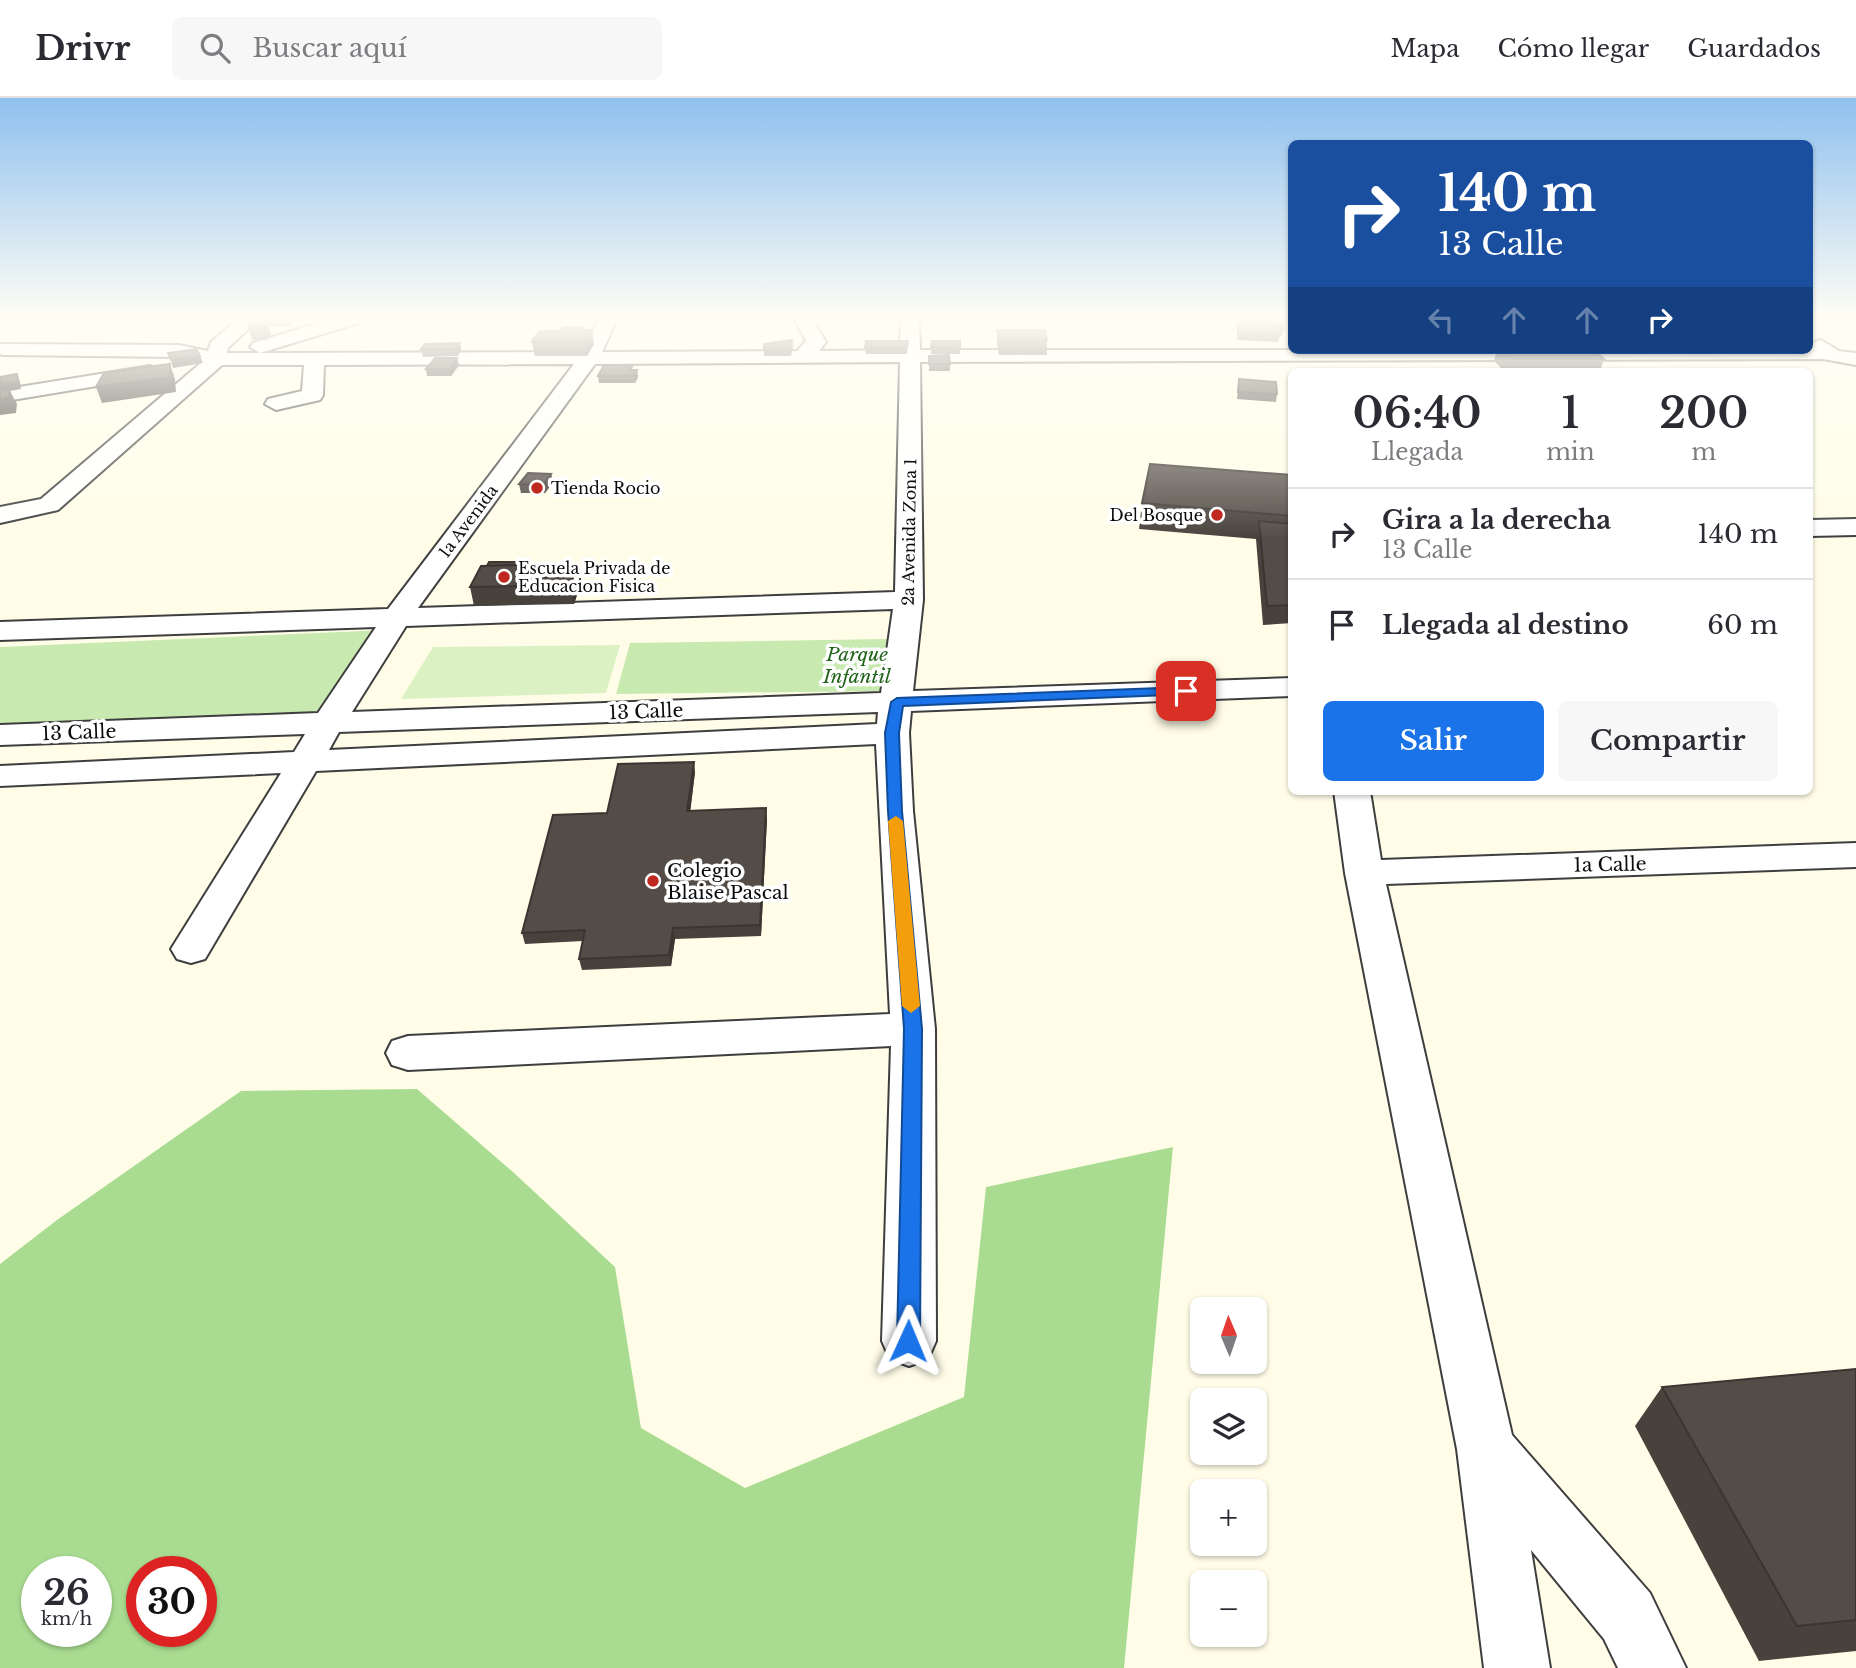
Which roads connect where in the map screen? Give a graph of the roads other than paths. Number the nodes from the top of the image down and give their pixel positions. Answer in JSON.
{"nodes":[{"id":1,"x":22,"y":392,"type":"edge"},
{"id":2,"x":178,"y":392,"type":"edge"},
{"id":3,"x":312,"y":392,"type":"edge"},
{"id":4,"x":564,"y":392,"type":"edge"},
{"id":5,"x":912,"y":392,"type":"edge"},
{"id":6,"x":0,"y":396,"type":"edge"},
{"id":7,"x":276,"y":404,"type":"dead end"},
{"id":8,"x":0,"y":515,"type":"edge"},
{"id":9,"x":1856,"y":527,"type":"edge"},
{"id":10,"x":1813,"y":528,"type":"edge"},
{"id":11,"x":909,"y":600,"type":"junction"},
{"id":12,"x":398,"y":616,"type":"junction"},
{"id":13,"x":0,"y":631,"type":"edge"},
{"id":14,"x":1288,"y":687,"type":"edge"},
{"id":15,"x":895,"y":717,"type":"junction"},
{"id":16,"x":327,"y":723,"type":"junction"},
{"id":17,"x":0,"y":735,"type":"edge"},
{"id":18,"x":307,"y":762,"type":"junction"},
{"id":19,"x":0,"y":776,"type":"edge"},
{"id":20,"x":1353,"y":795,"type":"edge"},
{"id":21,"x":1856,"y":855,"type":"edge"},
{"id":22,"x":1364,"y":873,"type":"junction"},
{"id":23,"x":191,"y":949,"type":"dead end"},
{"id":24,"x":913,"y":1029,"type":"junction"},
{"id":25,"x":408,"y":1053,"type":"dead end"},
{"id":26,"x":908,"y":1341,"type":"dead end"},
{"id":27,"x":1486,"y":1449,"type":"junction"},
{"id":28,"x":1517,"y":1668,"type":"edge"},
{"id":29,"x":1653,"y":1668,"type":"edge"}],
"edges":[{"from":1,"to":6,"type":"street"},
{"from":2,"to":8,"type":"street"},
{"from":3,"to":7,"type":"street"},
{"from":4,"to":12,"type":"street","name":"1a Avenida"},
{"from":5,"to":11,"type":"street","name":"2a Avenida Zona 1"},
{"from":9,"to":10,"type":"street"},
{"from":11,"to":12,"type":"street"},
{"from":11,"to":15,"type":"street","name":"2a Avenida Zona 1"},
{"from":12,"to":13,"type":"street"},
{"from":12,"to":16,"type":"street","name":"1a Avenida"},
{"from":14,"to":15,"type":"street","name":"13 Calle"},
{"from":15,"to":16,"type":"street","name":"13 Calle"},
{"from":15,"to":18,"type":"street","name":"13 Calle"},
{"from":15,"to":24,"type":"street","name":"2a Avenida Zona 1"},
{"from":16,"to":17,"type":"street","name":"13 Calle"},
{"from":16,"to":18,"type":"street","name":"1a Avenida"},
{"from":18,"to":19,"type":"street","name":"13 Calle"},
{"from":18,"to":23,"type":"street","name":"1a Avenida"},
{"from":20,"to":22,"type":"street"},
{"from":21,"to":22,"type":"street","name":"1a Calle"},
{"from":22,"to":27,"type":"street"},
{"from":24,"to":25,"type":"street"},
{"from":24,"to":26,"type":"street","name":"2a Avenida Zona 1"},
{"from":27,"to":28,"type":"street"},
{"from":27,"to":29,"type":"street"}]}
